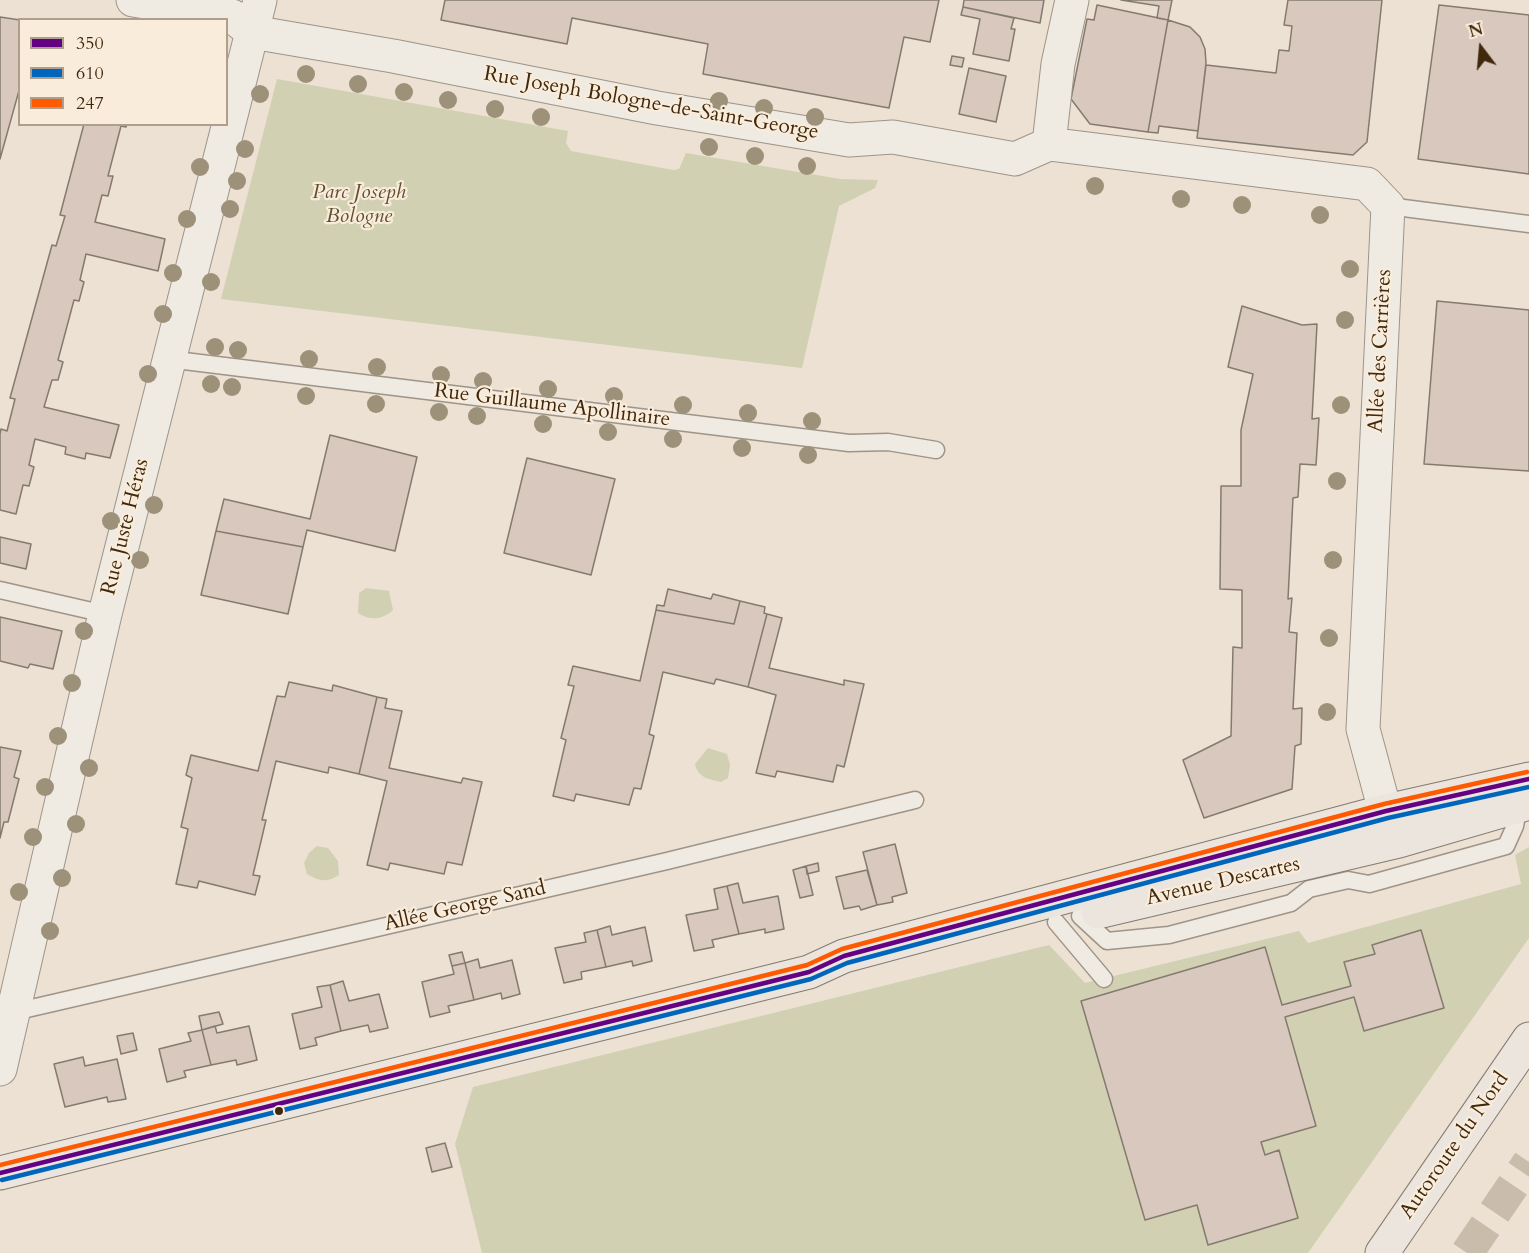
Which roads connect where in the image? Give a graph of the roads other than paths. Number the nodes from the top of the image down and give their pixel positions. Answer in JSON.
{"nodes":[{"id":1,"x":133,"y":0,"type":"edge"},
{"id":2,"x":260,"y":0,"type":"edge"},
{"id":3,"x":1072,"y":0,"type":"edge"},
{"id":4,"x":252,"y":32,"type":"junction"},
{"id":5,"x":228,"y":125,"type":"edge"},
{"id":6,"x":228,"y":126,"type":"edge"},
{"id":7,"x":1049,"y":144,"type":"junction"},
{"id":8,"x":1388,"y":206,"type":"junction"},
{"id":9,"x":1529,"y":224,"type":"edge"},
{"id":10,"x":168,"y":359,"type":"junction"},
{"id":11,"x":936,"y":450,"type":"dead end"},
{"id":12,"x":0,"y":590,"type":"edge"},
{"id":13,"x":105,"y":614,"type":"junction"},
{"id":14,"x":1526,"y":796,"type":"edge"},
{"id":15,"x":915,"y":800,"type":"dead end"},
{"id":16,"x":1386,"y":811,"type":"junction"},
{"id":17,"x":1399,"y":841,"type":"junction"},
{"id":18,"x":1068,"y":919,"type":"junction"},
{"id":19,"x":809,"y":972,"type":"junction"},
{"id":20,"x":1104,"y":979,"type":"dead end"},
{"id":21,"x":14,"y":1012,"type":"junction"},
{"id":22,"x":1529,"y":1039,"type":"edge"},
{"id":23,"x":0,"y":1069,"type":"edge"},
{"id":24,"x":0,"y":1173,"type":"edge"},
{"id":25,"x":1382,"y":1253,"type":"edge"}],
"edges":[{"from":1,"to":4,"type":"street"},
{"from":2,"to":4,"type":"street","name":"Rue Juste Héras"},
{"from":3,"to":7,"type":"street"},
{"from":4,"to":5,"type":"street","name":"Rue Juste Héras"},
{"from":4,"to":7,"type":"street","name":"Rue Joseph Bologne-de-Saint-George"},
{"from":6,"to":10,"type":"street","name":"Rue Juste Héras"},
{"from":7,"to":8,"type":"street"},
{"from":8,"to":9,"type":"lane"},
{"from":8,"to":16,"type":"street","name":"Allée des Carrières"},
{"from":10,"to":11,"type":"lane","name":"Rue Guillaume Apollinaire"},
{"from":10,"to":13,"type":"street","name":"Rue Juste Héras"},
{"from":12,"to":13,"type":"lane"},
{"from":13,"to":21,"type":"street","name":"Rue Juste Héras"},
{"from":14,"to":16,"type":"main road","name":"Avenue Descartes"},
{"from":14,"to":17,"type":"main road","name":"Avenue Descartes"},
{"from":14,"to":18,"type":"lane"},
{"from":15,"to":21,"type":"lane","name":"Allée George Sand"},
{"from":16,"to":17,"type":"street","name":"Allée des Carrières"},
{"from":16,"to":19,"type":"main road","name":"Avenue Descartes"},
{"from":17,"to":18,"type":"main road","name":"Avenue Descartes"},
{"from":18,"to":19,"type":"main road","name":"Avenue Descartes"},
{"from":18,"to":20,"type":"lane"},
{"from":19,"to":24,"type":"main road","name":"Avenue Descartes"},
{"from":21,"to":23,"type":"street","name":"Rue Juste Héras"},
{"from":22,"to":25,"type":"main road","name":"Autoroute du Nord"}]}
